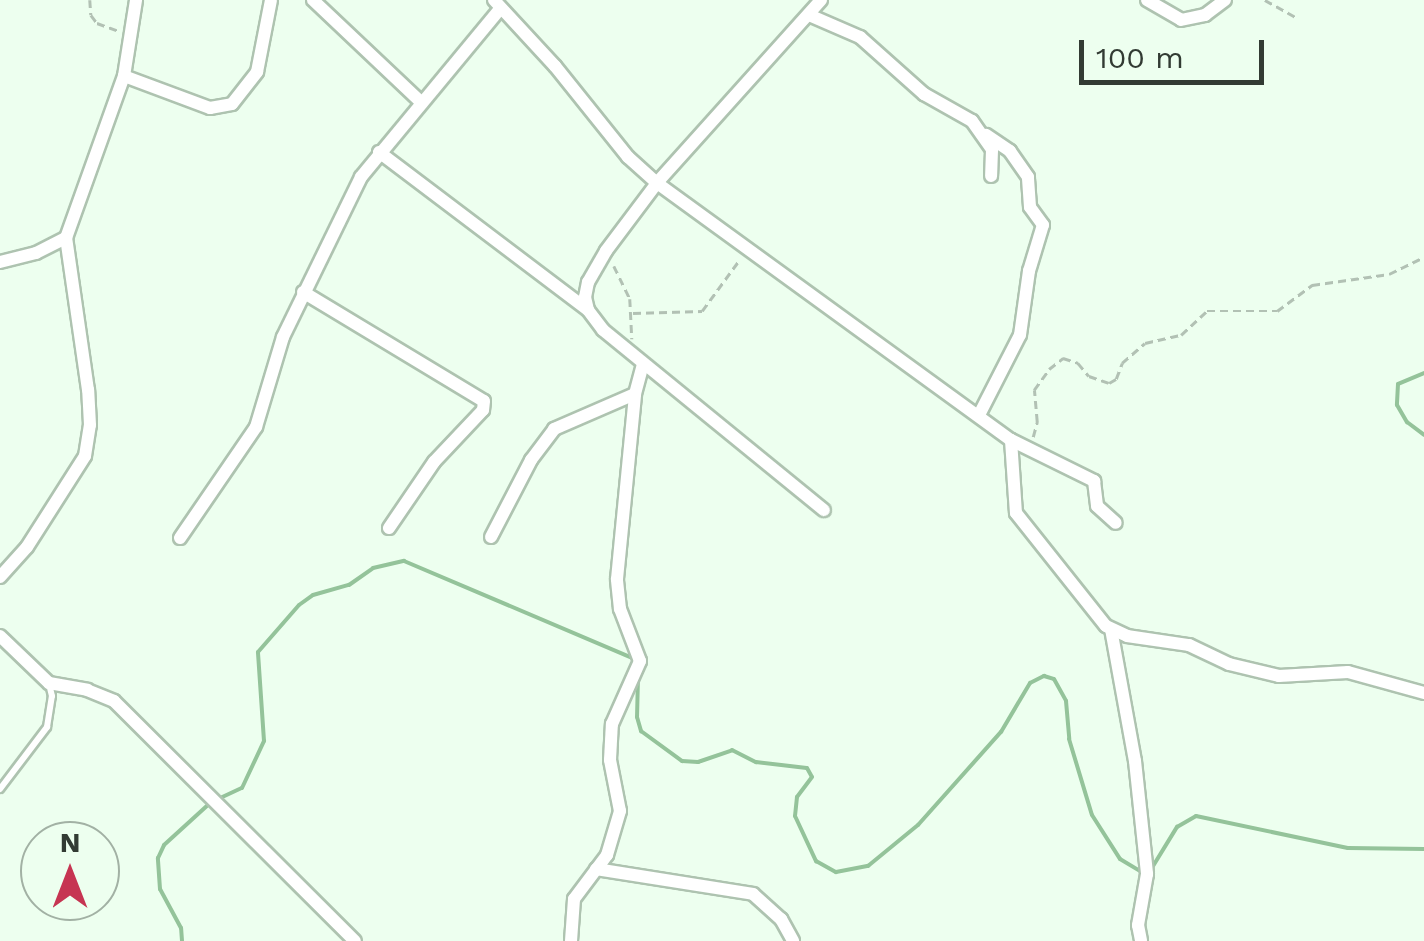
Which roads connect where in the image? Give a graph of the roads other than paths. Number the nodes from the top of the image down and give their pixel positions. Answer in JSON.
{"nodes":[{"id":1,"x":136,"y":0,"type":"edge"},
{"id":2,"x":271,"y":0,"type":"edge"},
{"id":3,"x":313,"y":0,"type":"edge"},
{"id":4,"x":821,"y":0,"type":"edge"},
{"id":5,"x":1146,"y":0,"type":"edge"},
{"id":6,"x":1225,"y":0,"type":"edge"},
{"id":7,"x":498,"y":4,"type":"edge"},
{"id":8,"x":809,"y":15,"type":"junction"},
{"id":9,"x":124,"y":76,"type":"junction"},
{"id":10,"x":421,"y":102,"type":"junction"},
{"id":11,"x":986,"y":135,"type":"junction"},
{"id":12,"x":379,"y":152,"type":"junction"},
{"id":13,"x":992,"y":176,"type":"dead end"},
{"id":14,"x":657,"y":184,"type":"junction"},
{"id":15,"x":66,"y":238,"type":"junction"},
{"id":16,"x":0,"y":262,"type":"edge"},
{"id":17,"x":302,"y":292,"type":"junction"},
{"id":18,"x":588,"y":310,"type":"junction"},
{"id":19,"x":643,"y":365,"type":"junction"},
{"id":20,"x":635,"y":394,"type":"junction"},
{"id":21,"x":978,"y":415,"type":"junction"},
{"id":22,"x":1011,"y":440,"type":"junction"},
{"id":23,"x":824,"y":510,"type":"dead end"},
{"id":24,"x":1116,"y":523,"type":"dead end"},
{"id":25,"x":389,"y":528,"type":"dead end"},
{"id":26,"x":490,"y":537,"type":"dead end"},
{"id":27,"x":180,"y":538,"type":"dead end"},
{"id":28,"x":0,"y":577,"type":"edge"},
{"id":29,"x":1111,"y":629,"type":"junction"},
{"id":30,"x":0,"y":636,"type":"edge"},
{"id":31,"x":48,"y":682,"type":"junction"},
{"id":32,"x":1424,"y":693,"type":"edge"},
{"id":33,"x":0,"y":788,"type":"edge"},
{"id":34,"x":596,"y":870,"type":"junction"},
{"id":35,"x":355,"y":941,"type":"edge"},
{"id":36,"x":571,"y":941,"type":"edge"},
{"id":37,"x":794,"y":941,"type":"edge"},
{"id":38,"x":1141,"y":941,"type":"edge"}],
"edges":[{"from":1,"to":9,"type":"street"},
{"from":2,"to":9,"type":"street"},
{"from":3,"to":10,"type":"street"},
{"from":4,"to":8,"type":"street"},
{"from":5,"to":6,"type":"street"},
{"from":7,"to":10,"type":"street"},
{"from":7,"to":14,"type":"street"},
{"from":8,"to":11,"type":"street"},
{"from":8,"to":14,"type":"street"},
{"from":9,"to":15,"type":"street"},
{"from":10,"to":12,"type":"street"},
{"from":11,"to":13,"type":"street"},
{"from":11,"to":21,"type":"street"},
{"from":12,"to":17,"type":"street"},
{"from":12,"to":18,"type":"street"},
{"from":14,"to":18,"type":"street"},
{"from":14,"to":21,"type":"street"},
{"from":15,"to":16,"type":"street"},
{"from":15,"to":28,"type":"street"},
{"from":17,"to":25,"type":"street"},
{"from":17,"to":27,"type":"street"},
{"from":18,"to":19,"type":"street"},
{"from":19,"to":20,"type":"street"},
{"from":19,"to":23,"type":"street"},
{"from":20,"to":26,"type":"street"},
{"from":20,"to":34,"type":"street"},
{"from":21,"to":22,"type":"street"},
{"from":22,"to":24,"type":"street"},
{"from":22,"to":29,"type":"street"},
{"from":29,"to":32,"type":"street"},
{"from":29,"to":38,"type":"street"},
{"from":30,"to":31,"type":"street"},
{"from":31,"to":33,"type":"lane"},
{"from":31,"to":35,"type":"street"},
{"from":34,"to":36,"type":"street"},
{"from":34,"to":37,"type":"street"}]}
